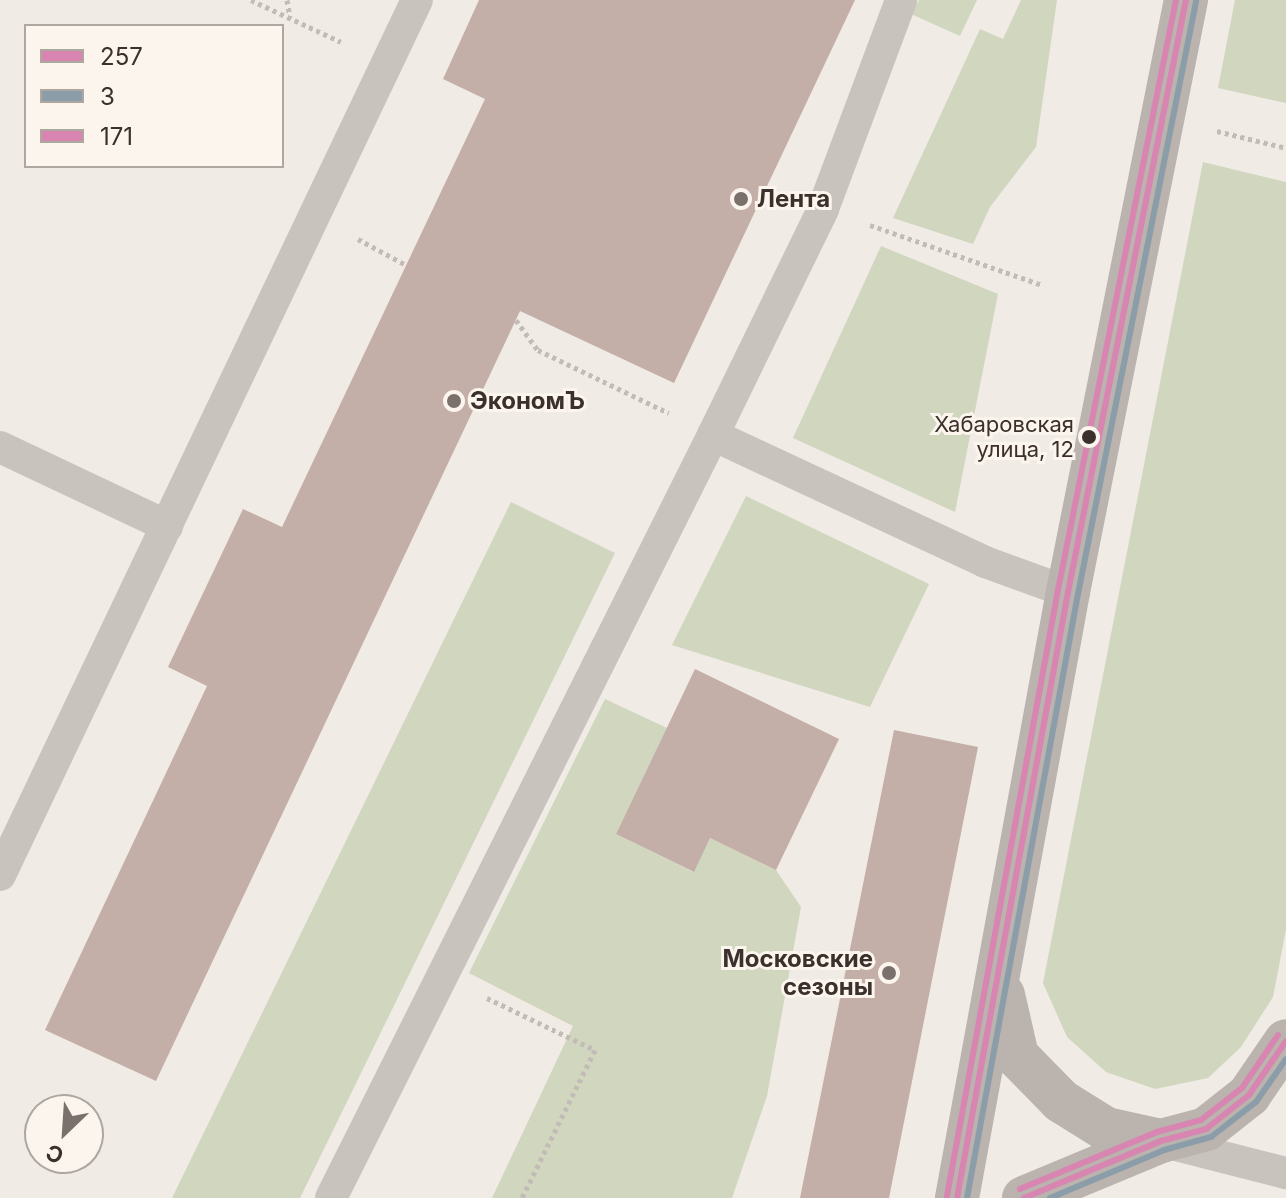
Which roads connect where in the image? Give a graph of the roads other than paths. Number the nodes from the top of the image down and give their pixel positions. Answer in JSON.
{"nodes":[{"id":1,"x":417,"y":0,"type":"edge"},
{"id":2,"x":901,"y":0,"type":"edge"},
{"id":3,"x":1186,"y":0,"type":"edge"},
{"id":4,"x":713,"y":435,"type":"junction"},
{"id":5,"x":0,"y":447,"type":"edge"},
{"id":6,"x":167,"y":526,"type":"junction"},
{"id":7,"x":1068,"y":592,"type":"junction"},
{"id":8,"x":0,"y":875,"type":"edge"},
{"id":9,"x":1003,"y":961,"type":"junction"},
{"id":10,"x":1286,"y":1041,"type":"edge"},
{"id":11,"x":1161,"y":1141,"type":"junction"},
{"id":12,"x":1286,"y":1173,"type":"edge"},
{"id":13,"x":331,"y":1198,"type":"edge"},
{"id":14,"x":957,"y":1198,"type":"edge"},
{"id":15,"x":1024,"y":1198,"type":"edge"}],
"edges":[{"from":1,"to":6,"type":"lane"},
{"from":2,"to":4,"type":"lane"},
{"from":3,"to":7,"type":"main road"},
{"from":4,"to":7,"type":"lane"},
{"from":4,"to":13,"type":"lane"},
{"from":5,"to":6,"type":"lane"},
{"from":6,"to":8,"type":"lane"},
{"from":7,"to":9,"type":"main road"},
{"from":9,"to":11,"type":"main road"},
{"from":9,"to":14,"type":"main road"},
{"from":10,"to":11,"type":"main road"},
{"from":11,"to":12,"type":"lane"},
{"from":11,"to":15,"type":"main road"}]}
